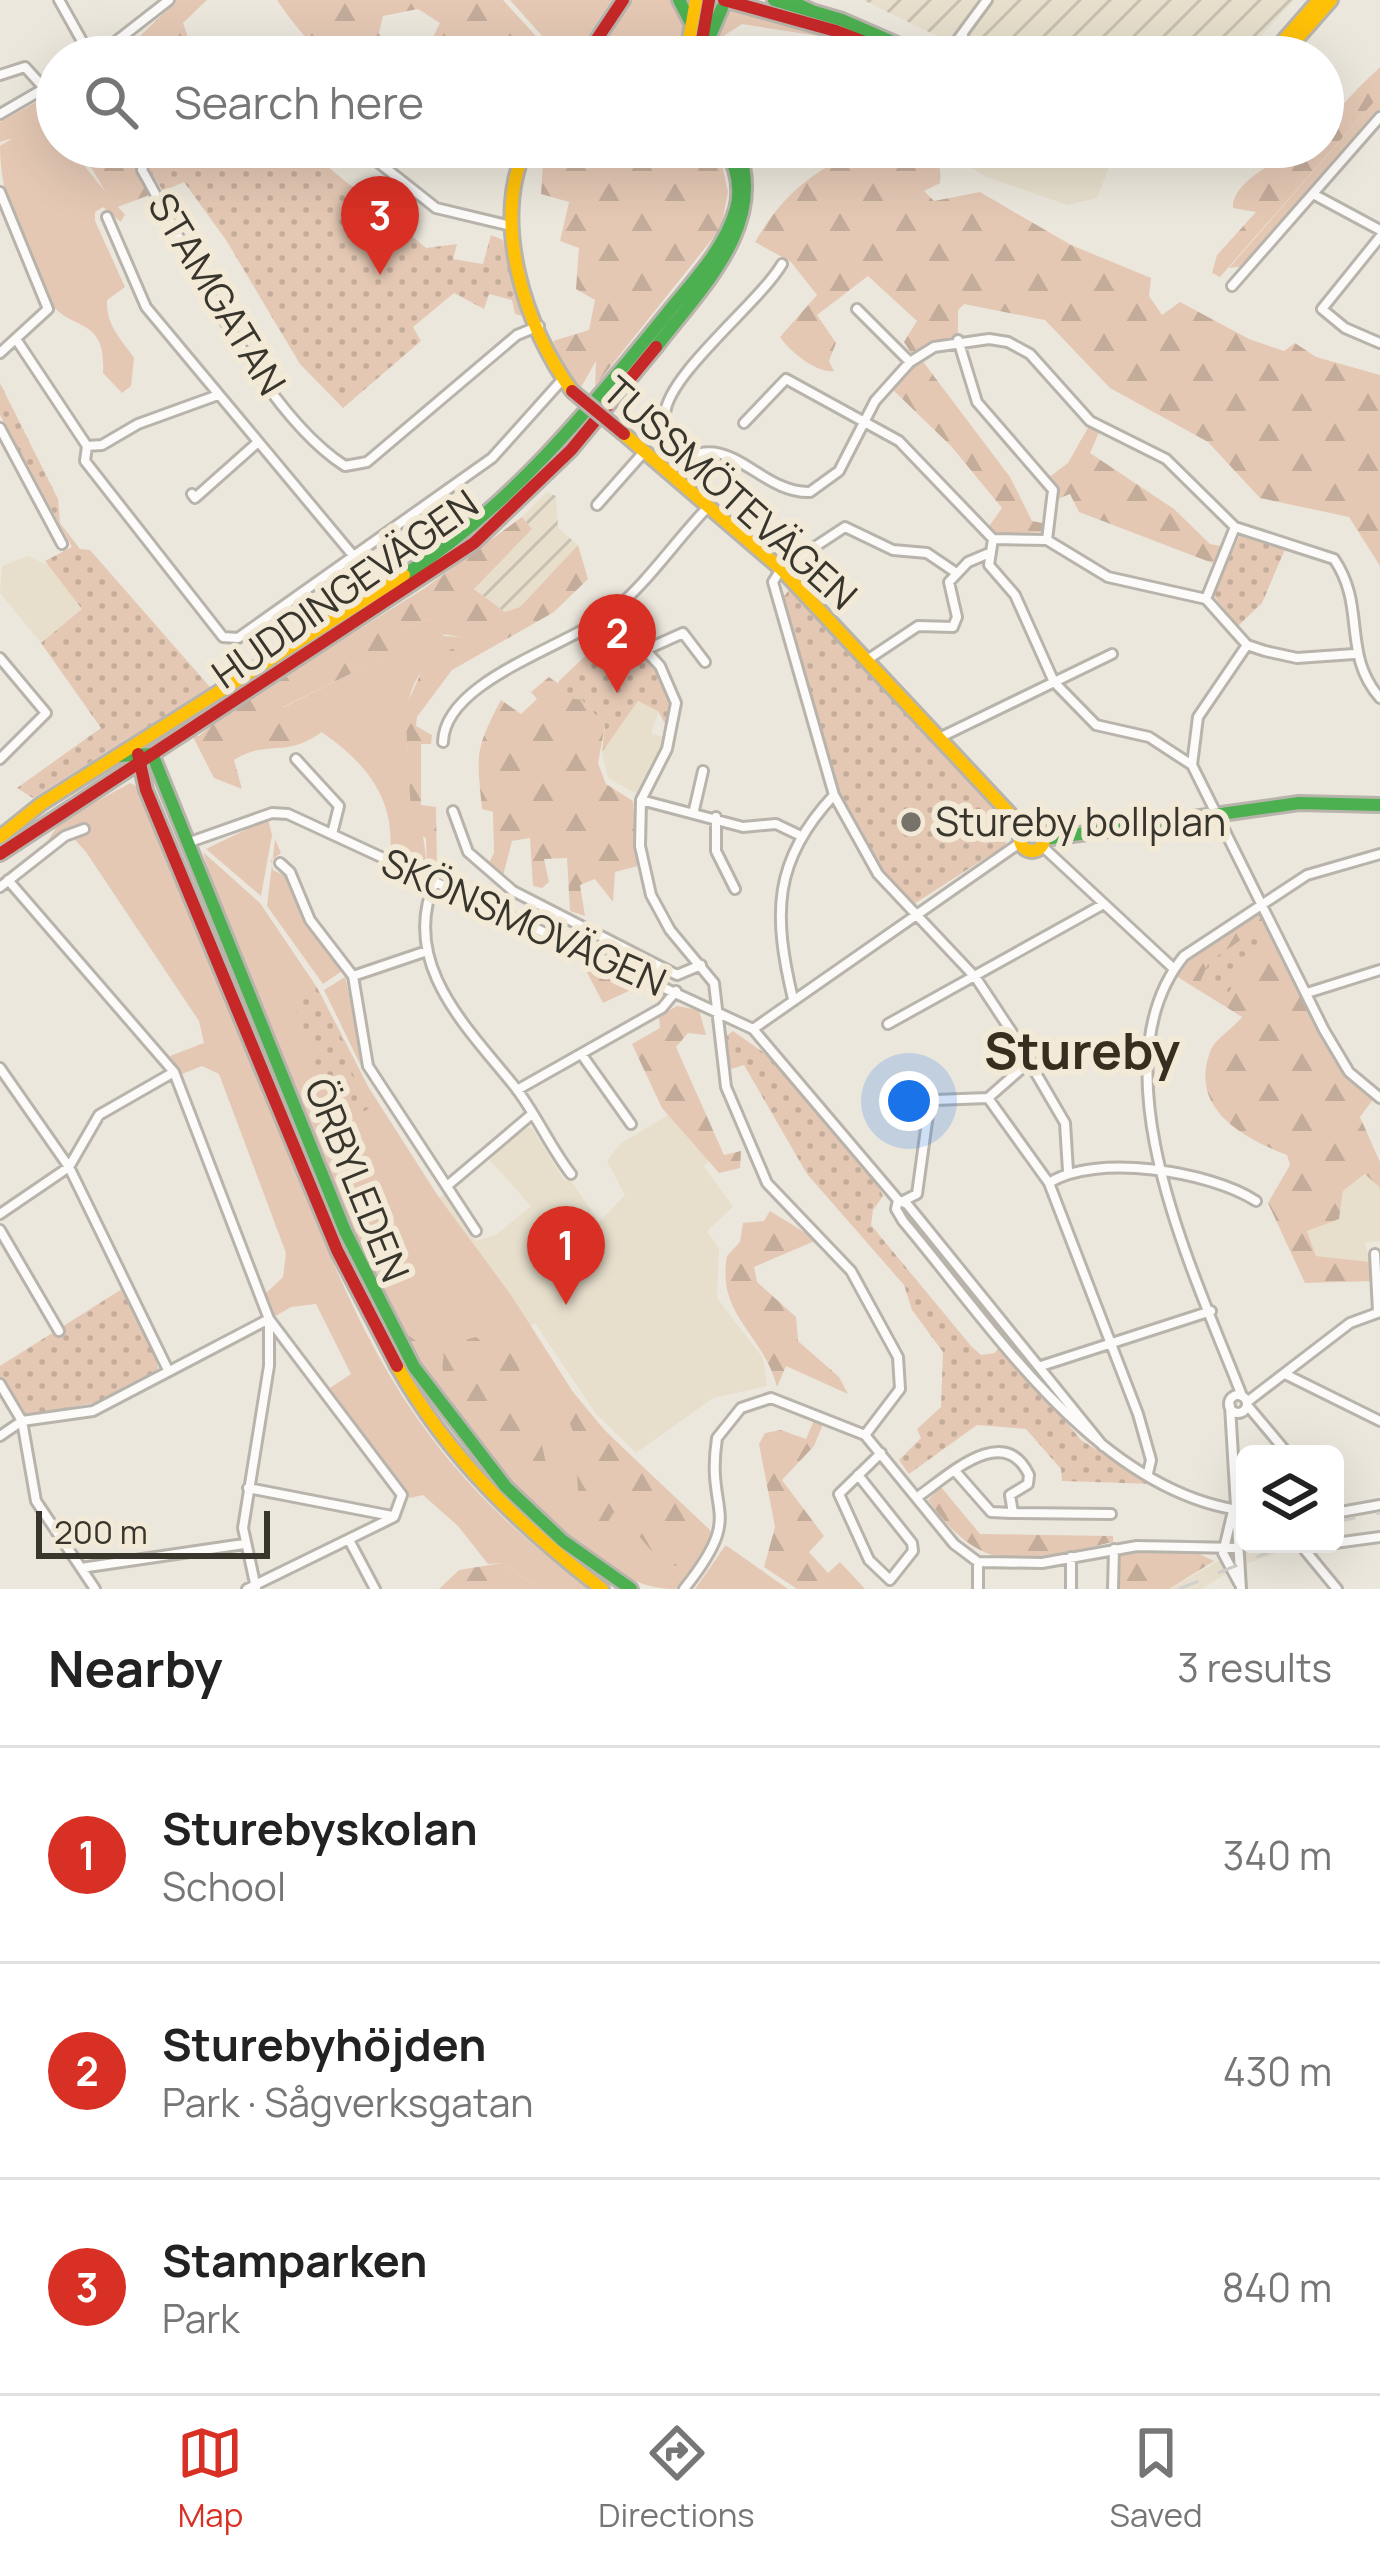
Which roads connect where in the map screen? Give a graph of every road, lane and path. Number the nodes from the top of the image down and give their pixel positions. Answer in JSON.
{"nodes":[{"id":1,"x":59,"y":0,"type":"edge"},
{"id":2,"x":169,"y":0,"type":"edge"},
{"id":3,"x":623,"y":0,"type":"edge"},
{"id":4,"x":679,"y":0,"type":"edge"},
{"id":5,"x":696,"y":0,"type":"edge"},
{"id":6,"x":710,"y":0,"type":"edge"},
{"id":7,"x":774,"y":0,"type":"edge"},
{"id":8,"x":788,"y":0,"type":"edge"},
{"id":9,"x":987,"y":0,"type":"edge"},
{"id":10,"x":1319,"y":0,"type":"edge"},
{"id":11,"x":1331,"y":0,"type":"edge"},
{"id":12,"x":723,"y":4,"type":"edge"},
{"id":13,"x":806,"y":15,"type":"junction"},
{"id":14,"x":968,"y":23,"type":"junction"},
{"id":15,"x":691,"y":25,"type":"junction"},
{"id":16,"x":80,"y":36,"type":"edge"},
{"id":17,"x":121,"y":36,"type":"edge"},
{"id":18,"x":599,"y":36,"type":"edge"},
{"id":19,"x":689,"y":36,"type":"edge"},
{"id":20,"x":704,"y":36,"type":"edge"},
{"id":21,"x":709,"y":36,"type":"edge"},
{"id":22,"x":855,"y":36,"type":"edge"},
{"id":23,"x":866,"y":36,"type":"edge"},
{"id":24,"x":959,"y":36,"type":"edge"},
{"id":25,"x":963,"y":36,"type":"edge"},
{"id":26,"x":1287,"y":36,"type":"edge"},
{"id":27,"x":1299,"y":36,"type":"edge"},
{"id":28,"x":0,"y":75,"type":"edge"},
{"id":29,"x":36,"y":79,"type":"edge"},
{"id":30,"x":36,"y":93,"type":"edge"},
{"id":31,"x":0,"y":114,"type":"edge"},
{"id":32,"x":1380,"y":117,"type":"edge"},
{"id":33,"x":1344,"y":158,"type":"edge"},
{"id":34,"x":143,"y":168,"type":"edge"},
{"id":35,"x":385,"y":168,"type":"edge"},
{"id":36,"x":518,"y":168,"type":"edge"},
{"id":37,"x":734,"y":168,"type":"edge"},
{"id":38,"x":744,"y":168,"type":"edge"},
{"id":39,"x":1336,"y":168,"type":"edge"},
{"id":40,"x":0,"y":192,"type":"edge"},
{"id":41,"x":1313,"y":194,"type":"junction"},
{"id":42,"x":107,"y":217,"type":"dead end"},
{"id":43,"x":511,"y":226,"type":"junction"},
{"id":44,"x":1380,"y":234,"type":"edge"},
{"id":45,"x":782,"y":264,"type":"dead end"},
{"id":46,"x":1232,"y":286,"type":"dead end"},
{"id":47,"x":857,"y":309,"type":"dead end"},
{"id":48,"x":538,"y":326,"type":"junction"},
{"id":49,"x":16,"y":339,"type":"junction"},
{"id":50,"x":958,"y":340,"type":"junction"},
{"id":51,"x":1380,"y":343,"type":"edge"},
{"id":52,"x":0,"y":353,"type":"edge"},
{"id":53,"x":910,"y":362,"type":"junction"},
{"id":54,"x":562,"y":380,"type":"junction"},
{"id":55,"x":219,"y":395,"type":"junction"},
{"id":56,"x":865,"y":419,"type":"junction"},
{"id":57,"x":744,"y":423,"type":"dead end"},
{"id":58,"x":0,"y":428,"type":"edge"},
{"id":59,"x":258,"y":442,"type":"junction"},
{"id":60,"x":87,"y":446,"type":"junction"},
{"id":61,"x":644,"y":452,"type":"junction"},
{"id":62,"x":687,"y":456,"type":"junction"},
{"id":63,"x":669,"y":473,"type":"junction"},
{"id":64,"x":192,"y":494,"type":"dead end"},
{"id":65,"x":597,"y":506,"type":"dead end"},
{"id":66,"x":708,"y":507,"type":"junction"},
{"id":67,"x":1235,"y":527,"type":"junction"},
{"id":68,"x":993,"y":539,"type":"junction"},
{"id":69,"x":1047,"y":540,"type":"junction"},
{"id":70,"x":62,"y":544,"type":"dead end"},
{"id":71,"x":987,"y":554,"type":"junction"},
{"id":72,"x":356,"y":559,"type":"junction"},
{"id":73,"x":781,"y":568,"type":"junction"},
{"id":74,"x":956,"y":572,"type":"junction"},
{"id":75,"x":1206,"y":599,"type":"junction"},
{"id":76,"x":611,"y":613,"type":"junction"},
{"id":77,"x":1246,"y":645,"type":"junction"},
{"id":78,"x":645,"y":650,"type":"junction"},
{"id":79,"x":1112,"y":654,"type":"dead end"},
{"id":80,"x":1354,"y":654,"type":"junction"},
{"id":81,"x":0,"y":658,"type":"edge"},
{"id":82,"x":867,"y":660,"type":"junction"},
{"id":83,"x":706,"y":662,"type":"dead end"},
{"id":84,"x":1054,"y":682,"type":"junction"},
{"id":85,"x":1380,"y":698,"type":"edge"},
{"id":86,"x":939,"y":738,"type":"junction"},
{"id":87,"x":144,"y":740,"type":"junction"},
{"id":88,"x":443,"y":742,"type":"dead end"},
{"id":89,"x":116,"y":757,"type":"junction"},
{"id":90,"x":142,"y":757,"type":"junction"},
{"id":91,"x":0,"y":759,"type":"edge"},
{"id":92,"x":296,"y":759,"type":"dead end"},
{"id":93,"x":1192,"y":765,"type":"junction"},
{"id":94,"x":704,"y":771,"type":"dead end"},
{"id":95,"x":834,"y":794,"type":"junction"},
{"id":96,"x":641,"y":800,"type":"junction"},
{"id":97,"x":1380,"y":806,"type":"edge"},
{"id":98,"x":694,"y":810,"type":"junction"},
{"id":99,"x":453,"y":812,"type":"dead end"},
{"id":100,"x":1219,"y":814,"type":"junction"},
{"id":101,"x":716,"y":818,"type":"junction"},
{"id":102,"x":84,"y":829,"type":"dead end"},
{"id":103,"x":332,"y":835,"type":"junction"},
{"id":104,"x":799,"y":835,"type":"junction"},
{"id":105,"x":1023,"y":836,"type":"junction"},
{"id":106,"x":0,"y":837,"type":"edge"},
{"id":107,"x":190,"y":842,"type":"junction"},
{"id":108,"x":1043,"y":842,"type":"junction"},
{"id":109,"x":174,"y":848,"type":"junction"},
{"id":110,"x":0,"y":854,"type":"edge"},
{"id":111,"x":1380,"y":854,"type":"edge"},
{"id":112,"x":280,"y":863,"type":"dead end"},
{"id":113,"x":435,"y":881,"type":"junction"},
{"id":114,"x":4,"y":884,"type":"edge"},
{"id":115,"x":735,"y":889,"type":"dead end"},
{"id":116,"x":1264,"y":901,"type":"junction"},
{"id":117,"x":1102,"y":905,"type":"junction"},
{"id":118,"x":915,"y":914,"type":"junction"},
{"id":119,"x":427,"y":950,"type":"junction"},
{"id":120,"x":701,"y":965,"type":"junction"},
{"id":121,"x":1172,"y":968,"type":"junction"},
{"id":122,"x":1380,"y":970,"type":"edge"},
{"id":123,"x":353,"y":976,"type":"junction"},
{"id":124,"x":976,"y":978,"type":"junction"},
{"id":125,"x":676,"y":991,"type":"junction"},
{"id":126,"x":1306,"y":993,"type":"junction"},
{"id":127,"x":794,"y":999,"type":"junction"},
{"id":128,"x":715,"y":1010,"type":"junction"},
{"id":129,"x":888,"y":1024,"type":"dead end"},
{"id":130,"x":753,"y":1029,"type":"junction"},
{"id":131,"x":583,"y":1055,"type":"junction"},
{"id":132,"x":1030,"y":1060,"type":"junction"},
{"id":133,"x":0,"y":1068,"type":"edge"},
{"id":134,"x":174,"y":1072,"type":"junction"},
{"id":135,"x":3,"y":1082,"type":"edge"},
{"id":136,"x":517,"y":1090,"type":"junction"},
{"id":137,"x":988,"y":1098,"type":"junction"},
{"id":138,"x":1380,"y":1098,"type":"edge"},
{"id":139,"x":532,"y":1114,"type":"junction"},
{"id":140,"x":631,"y":1124,"type":"dead end"},
{"id":141,"x":69,"y":1167,"type":"junction"},
{"id":142,"x":1068,"y":1171,"type":"junction"},
{"id":143,"x":1158,"y":1172,"type":"junction"},
{"id":144,"x":572,"y":1174,"type":"dead end"},
{"id":145,"x":1048,"y":1183,"type":"junction"},
{"id":146,"x":447,"y":1186,"type":"junction"},
{"id":147,"x":898,"y":1200,"type":"junction"},
{"id":148,"x":1256,"y":1202,"type":"dead end"},
{"id":149,"x":0,"y":1214,"type":"edge"},
{"id":150,"x":0,"y":1230,"type":"edge"},
{"id":151,"x":476,"y":1231,"type":"dead end"},
{"id":152,"x":1375,"y":1254,"type":"dead end"},
{"id":153,"x":1211,"y":1311,"type":"junction"},
{"id":154,"x":1379,"y":1312,"type":"edge"},
{"id":155,"x":269,"y":1319,"type":"junction"},
{"id":156,"x":59,"y":1331,"type":"dead end"},
{"id":157,"x":1110,"y":1343,"type":"junction"},
{"id":158,"x":289,"y":1344,"type":"junction"},
{"id":159,"x":269,"y":1346,"type":"junction"},
{"id":160,"x":1040,"y":1367,"type":"junction"},
{"id":161,"x":168,"y":1370,"type":"junction"},
{"id":162,"x":1287,"y":1376,"type":"junction"},
{"id":163,"x":0,"y":1384,"type":"edge"},
{"id":164,"x":1240,"y":1404,"type":"junction"},
{"id":165,"x":22,"y":1421,"type":"junction"},
{"id":166,"x":1380,"y":1421,"type":"edge"},
{"id":167,"x":865,"y":1435,"type":"junction"},
{"id":168,"x":0,"y":1436,"type":"edge"},
{"id":169,"x":1280,"y":1445,"type":"edge"},
{"id":170,"x":1103,"y":1447,"type":"junction"},
{"id":171,"x":880,"y":1454,"type":"junction"},
{"id":172,"x":1236,"y":1457,"type":"edge"},
{"id":173,"x":955,"y":1471,"type":"junction"},
{"id":174,"x":1148,"y":1473,"type":"junction"},
{"id":175,"x":858,"y":1475,"type":"junction"},
{"id":176,"x":248,"y":1488,"type":"junction"},
{"id":177,"x":919,"y":1496,"type":"junction"},
{"id":178,"x":1380,"y":1505,"type":"edge"},
{"id":179,"x":1236,"y":1509,"type":"edge"},
{"id":180,"x":1344,"y":1511,"type":"edge"},
{"id":181,"x":1012,"y":1513,"type":"junction"},
{"id":182,"x":1111,"y":1514,"type":"dead end"},
{"id":183,"x":394,"y":1516,"type":"junction"},
{"id":184,"x":1236,"y":1519,"type":"edge"},
{"id":185,"x":1380,"y":1537,"type":"edge"},
{"id":186,"x":349,"y":1540,"type":"junction"},
{"id":187,"x":1344,"y":1542,"type":"edge"},
{"id":188,"x":244,"y":1544,"type":"junction"},
{"id":189,"x":1114,"y":1548,"type":"junction"},
{"id":190,"x":1236,"y":1548,"type":"edge"},
{"id":191,"x":1222,"y":1549,"type":"junction"},
{"id":192,"x":1238,"y":1553,"type":"edge"},
{"id":193,"x":1307,"y":1553,"type":"edge"},
{"id":194,"x":1071,"y":1557,"type":"junction"},
{"id":195,"x":978,"y":1562,"type":"junction"},
{"id":196,"x":81,"y":1568,"type":"junction"},
{"id":197,"x":1240,"y":1586,"type":"edge"},
{"id":198,"x":253,"y":1588,"type":"edge"},
{"id":199,"x":95,"y":1589,"type":"edge"},
{"id":200,"x":375,"y":1589,"type":"edge"},
{"id":201,"x":602,"y":1589,"type":"edge"},
{"id":202,"x":631,"y":1589,"type":"edge"},
{"id":203,"x":685,"y":1589,"type":"edge"},
{"id":204,"x":978,"y":1589,"type":"edge"},
{"id":205,"x":1071,"y":1589,"type":"edge"},
{"id":206,"x":1113,"y":1589,"type":"edge"},
{"id":207,"x":1337,"y":1589,"type":"edge"}],
"edges":[{"from":1,"to":16,"type":"street"},
{"from":2,"to":17,"type":"street"},
{"from":3,"to":18,"type":"main road"},
{"from":4,"to":15,"type":"main road"},
{"from":5,"to":15,"type":"main road"},
{"from":6,"to":20,"type":"main road"},
{"from":7,"to":13,"type":"main road"},
{"from":8,"to":13,"type":"main road"},
{"from":9,"to":14,"type":"street"},
{"from":10,"to":26,"type":"main road"},
{"from":11,"to":27,"type":"main road"},
{"from":12,"to":13,"type":"main road"},
{"from":12,"to":21,"type":"main road"},
{"from":13,"to":22,"type":"main road"},
{"from":13,"to":23,"type":"main road"},
{"from":14,"to":24,"type":"street"},
{"from":14,"to":25,"type":"street"},
{"from":15,"to":19,"type":"main road"},
{"from":28,"to":29,"type":"street"},
{"from":30,"to":31,"type":"street"},
{"from":32,"to":33,"type":"street"},
{"from":34,"to":48,"type":"street","name":"STAMGATAN"},
{"from":35,"to":43,"type":"street"},
{"from":36,"to":43,"type":"main road","name":"TUSSMÖTEVÄGEN"},
{"from":37,"to":87,"type":"main road","name":"HUDDINGEVÄGEN"},
{"from":38,"to":90,"type":"main road","name":"HUDDINGEVÄGEN"},
{"from":39,"to":41,"type":"street"},
{"from":40,"to":49,"type":"street"},
{"from":41,"to":44,"type":"street"},
{"from":41,"to":46,"type":"street"},
{"from":42,"to":55,"type":"street"},
{"from":43,"to":48,"type":"main road","name":"TUSSMÖTEVÄGEN"},
{"from":44,"to":51,"type":"street"},
{"from":45,"to":62,"type":"street"},
{"from":47,"to":53,"type":"street"},
{"from":48,"to":54,"type":"main road","name":"TUSSMÖTEVÄGEN"},
{"from":49,"to":52,"type":"street"},
{"from":49,"to":60,"type":"street"},
{"from":50,"to":53,"type":"street"},
{"from":50,"to":67,"type":"street"},
{"from":50,"to":69,"type":"street"},
{"from":53,"to":56,"type":"street"},
{"from":54,"to":61,"type":"main road","name":"TUSSMÖTEVÄGEN","bridge":true},
{"from":54,"to":72,"type":"street"},
{"from":55,"to":59,"type":"street"},
{"from":55,"to":60,"type":"street"},
{"from":56,"to":57,"type":"street"},
{"from":56,"to":62,"type":"street"},
{"from":56,"to":68,"type":"street"},
{"from":58,"to":70,"type":"street"},
{"from":59,"to":64,"type":"street"},
{"from":59,"to":72,"type":"street"},
{"from":60,"to":72,"type":"street"},
{"from":61,"to":63,"type":"main road","name":"TUSSMÖTEVÄGEN"},
{"from":61,"to":65,"type":"street"},
{"from":62,"to":63,"type":"street"},
{"from":63,"to":66,"type":"main road","name":"TUSSMÖTEVÄGEN"},
{"from":66,"to":73,"type":"main road","name":"TUSSMÖTEVÄGEN"},
{"from":66,"to":76,"type":"street"},
{"from":67,"to":75,"type":"street"},
{"from":67,"to":80,"type":"street"},
{"from":68,"to":69,"type":"street"},
{"from":68,"to":71,"type":"street"},
{"from":69,"to":75,"type":"street"},
{"from":71,"to":74,"type":"street"},
{"from":71,"to":84,"type":"street"},
{"from":73,"to":74,"type":"street"},
{"from":73,"to":82,"type":"main road","name":"TUSSMÖTEVÄGEN"},
{"from":73,"to":95,"type":"street"},
{"from":74,"to":82,"type":"street"},
{"from":75,"to":77,"type":"street"},
{"from":76,"to":78,"type":"street"},
{"from":76,"to":88,"type":"street"},
{"from":77,"to":80,"type":"street"},
{"from":77,"to":93,"type":"street"},
{"from":78,"to":83,"type":"street"},
{"from":78,"to":96,"type":"street"},
{"from":79,"to":84,"type":"street"},
{"from":80,"to":85,"type":"street"},
{"from":81,"to":91,"type":"street"},
{"from":82,"to":86,"type":"main road","name":"TUSSMÖTEVÄGEN"},
{"from":84,"to":86,"type":"street"},
{"from":84,"to":93,"type":"street"},
{"from":86,"to":105,"type":"main road","name":"TUSSMÖTEVÄGEN"},
{"from":87,"to":89,"type":"main road","name":"HUDDINGEVÄGEN"},
{"from":87,"to":90,"type":"main road","name":"HUDDINGEVÄGEN"},
{"from":89,"to":90,"type":"main road"},
{"from":89,"to":106,"type":"main road","name":"HUDDINGEVÄGEN"},
{"from":90,"to":107,"type":"main road","name":"ÖRBYLEDEN"},
{"from":90,"to":109,"type":"main road","name":"ÖRBYLEDEN"},
{"from":90,"to":110,"type":"main road","name":"HUDDINGEVÄGEN"},
{"from":92,"to":103,"type":"street","name":"SKÖNSMOVÄGEN"},
{"from":93,"to":100,"type":"street"},
{"from":94,"to":98,"type":"street"},
{"from":95,"to":104,"type":"street"},
{"from":95,"to":118,"type":"street"},
{"from":96,"to":98,"type":"street"},
{"from":96,"to":120,"type":"street"},
{"from":97,"to":100,"type":"main road"},
{"from":98,"to":101,"type":"street"},
{"from":99,"to":120,"type":"street"},
{"from":100,"to":108,"type":"main road"},
{"from":100,"to":116,"type":"street"},
{"from":101,"to":104,"type":"street"},
{"from":101,"to":115,"type":"street"},
{"from":102,"to":114,"type":"street"},
{"from":103,"to":107,"type":"street","name":"SKÖNSMOVÄGEN"},
{"from":103,"to":113,"type":"street","name":"SKÖNSMOVÄGEN"},
{"from":104,"to":127,"type":"street"},
{"from":105,"to":108,"type":"main road"},
{"from":105,"to":118,"type":"street"},
{"from":107,"to":109,"type":"main road"},
{"from":107,"to":202,"type":"main road","name":"ÖRBYLEDEN"},
{"from":108,"to":117,"type":"street"},
{"from":109,"to":201,"type":"main road","name":"ÖRBYLEDEN"},
{"from":111,"to":116,"type":"street"},
{"from":112,"to":123,"type":"street"},
{"from":113,"to":119,"type":"street"},
{"from":113,"to":125,"type":"street","name":"SKÖNSMOVÄGEN"},
{"from":114,"to":134,"type":"street"},
{"from":116,"to":121,"type":"street"},
{"from":116,"to":126,"type":"street"},
{"from":117,"to":121,"type":"street"},
{"from":117,"to":124,"type":"street"},
{"from":118,"to":124,"type":"street"},
{"from":118,"to":127,"type":"street"},
{"from":119,"to":123,"type":"street"},
{"from":119,"to":136,"type":"street"},
{"from":120,"to":128,"type":"street"},
{"from":121,"to":143,"type":"street"},
{"from":122,"to":126,"type":"street"},
{"from":123,"to":146,"type":"street"},
{"from":124,"to":129,"type":"street"},
{"from":124,"to":132,"type":"street"},
{"from":125,"to":128,"type":"street","name":"SKÖNSMOVÄGEN"},
{"from":125,"to":131,"type":"street"},
{"from":126,"to":138,"type":"street"},
{"from":127,"to":130,"type":"street"},
{"from":128,"to":130,"type":"street","name":"SKÖNSMOVÄGEN"},
{"from":128,"to":167,"type":"street"},
{"from":130,"to":147,"type":"street"},
{"from":131,"to":136,"type":"street"},
{"from":131,"to":140,"type":"street"},
{"from":132,"to":137,"type":"street"},
{"from":132,"to":142,"type":"street"},
{"from":133,"to":135,"type":"street"},
{"from":134,"to":141,"type":"street"},
{"from":134,"to":155,"type":"street"},
{"from":135,"to":141,"type":"street"},
{"from":136,"to":139,"type":"street"},
{"from":137,"to":145,"type":"street"},
{"from":137,"to":147,"type":"street"},
{"from":139,"to":144,"type":"street"},
{"from":139,"to":146,"type":"street"},
{"from":141,"to":149,"type":"street"},
{"from":141,"to":161,"type":"street"},
{"from":142,"to":143,"type":"street"},
{"from":142,"to":145,"type":"street"},
{"from":143,"to":148,"type":"street"},
{"from":143,"to":153,"type":"street"},
{"from":145,"to":157,"type":"street"},
{"from":146,"to":151,"type":"street"},
{"from":147,"to":160,"type":"street"},
{"from":147,"to":170,"type":"street"},
{"from":150,"to":156,"type":"street"},
{"from":152,"to":154,"type":"street"},
{"from":153,"to":157,"type":"street"},
{"from":153,"to":164,"type":"street"},
{"from":154,"to":162,"type":"street"},
{"from":155,"to":158,"type":"street"},
{"from":155,"to":159,"type":"street"},
{"from":155,"to":161,"type":"street"},
{"from":157,"to":160,"type":"street"},
{"from":157,"to":174,"type":"street"},
{"from":158,"to":159,"type":"street"},
{"from":158,"to":183,"type":"street"},
{"from":159,"to":176,"type":"street"},
{"from":160,"to":170,"type":"street"},
{"from":161,"to":165,"type":"street"},
{"from":162,"to":164,"type":"street"},
{"from":162,"to":166,"type":"street"},
{"from":163,"to":165,"type":"street"},
{"from":164,"to":169,"type":"street"},
{"from":164,"to":172,"type":"street"},
{"from":165,"to":168,"type":"street"},
{"from":165,"to":196,"type":"street"},
{"from":167,"to":171,"type":"street"},
{"from":167,"to":203,"type":"street"},
{"from":170,"to":174,"type":"street"},
{"from":171,"to":175,"type":"street"},
{"from":171,"to":177,"type":"street"},
{"from":173,"to":177,"type":"street"},
{"from":173,"to":181,"type":"street"},
{"from":173,"to":181,"type":"street"},
{"from":174,"to":179,"type":"street"},
{"from":175,"to":175,"type":"street"},
{"from":176,"to":183,"type":"street"},
{"from":176,"to":188,"type":"street"},
{"from":177,"to":195,"type":"street"},
{"from":178,"to":180,"type":"street"},
{"from":181,"to":182,"type":"street"},
{"from":183,"to":186,"type":"street"},
{"from":184,"to":191,"type":"street"},
{"from":185,"to":187,"type":"street"},
{"from":186,"to":198,"type":"street"},
{"from":186,"to":200,"type":"street"},
{"from":188,"to":196,"type":"street"},
{"from":188,"to":198,"type":"street"},
{"from":189,"to":191,"type":"street"},
{"from":189,"to":194,"type":"street"},
{"from":189,"to":206,"type":"street"},
{"from":190,"to":191,"type":"street"},
{"from":191,"to":197,"type":"street"},
{"from":192,"to":197,"type":"street"},
{"from":193,"to":207,"type":"street"},
{"from":194,"to":195,"type":"street"},
{"from":194,"to":205,"type":"street"},
{"from":195,"to":204,"type":"street"},
{"from":196,"to":199,"type":"street"}]}
